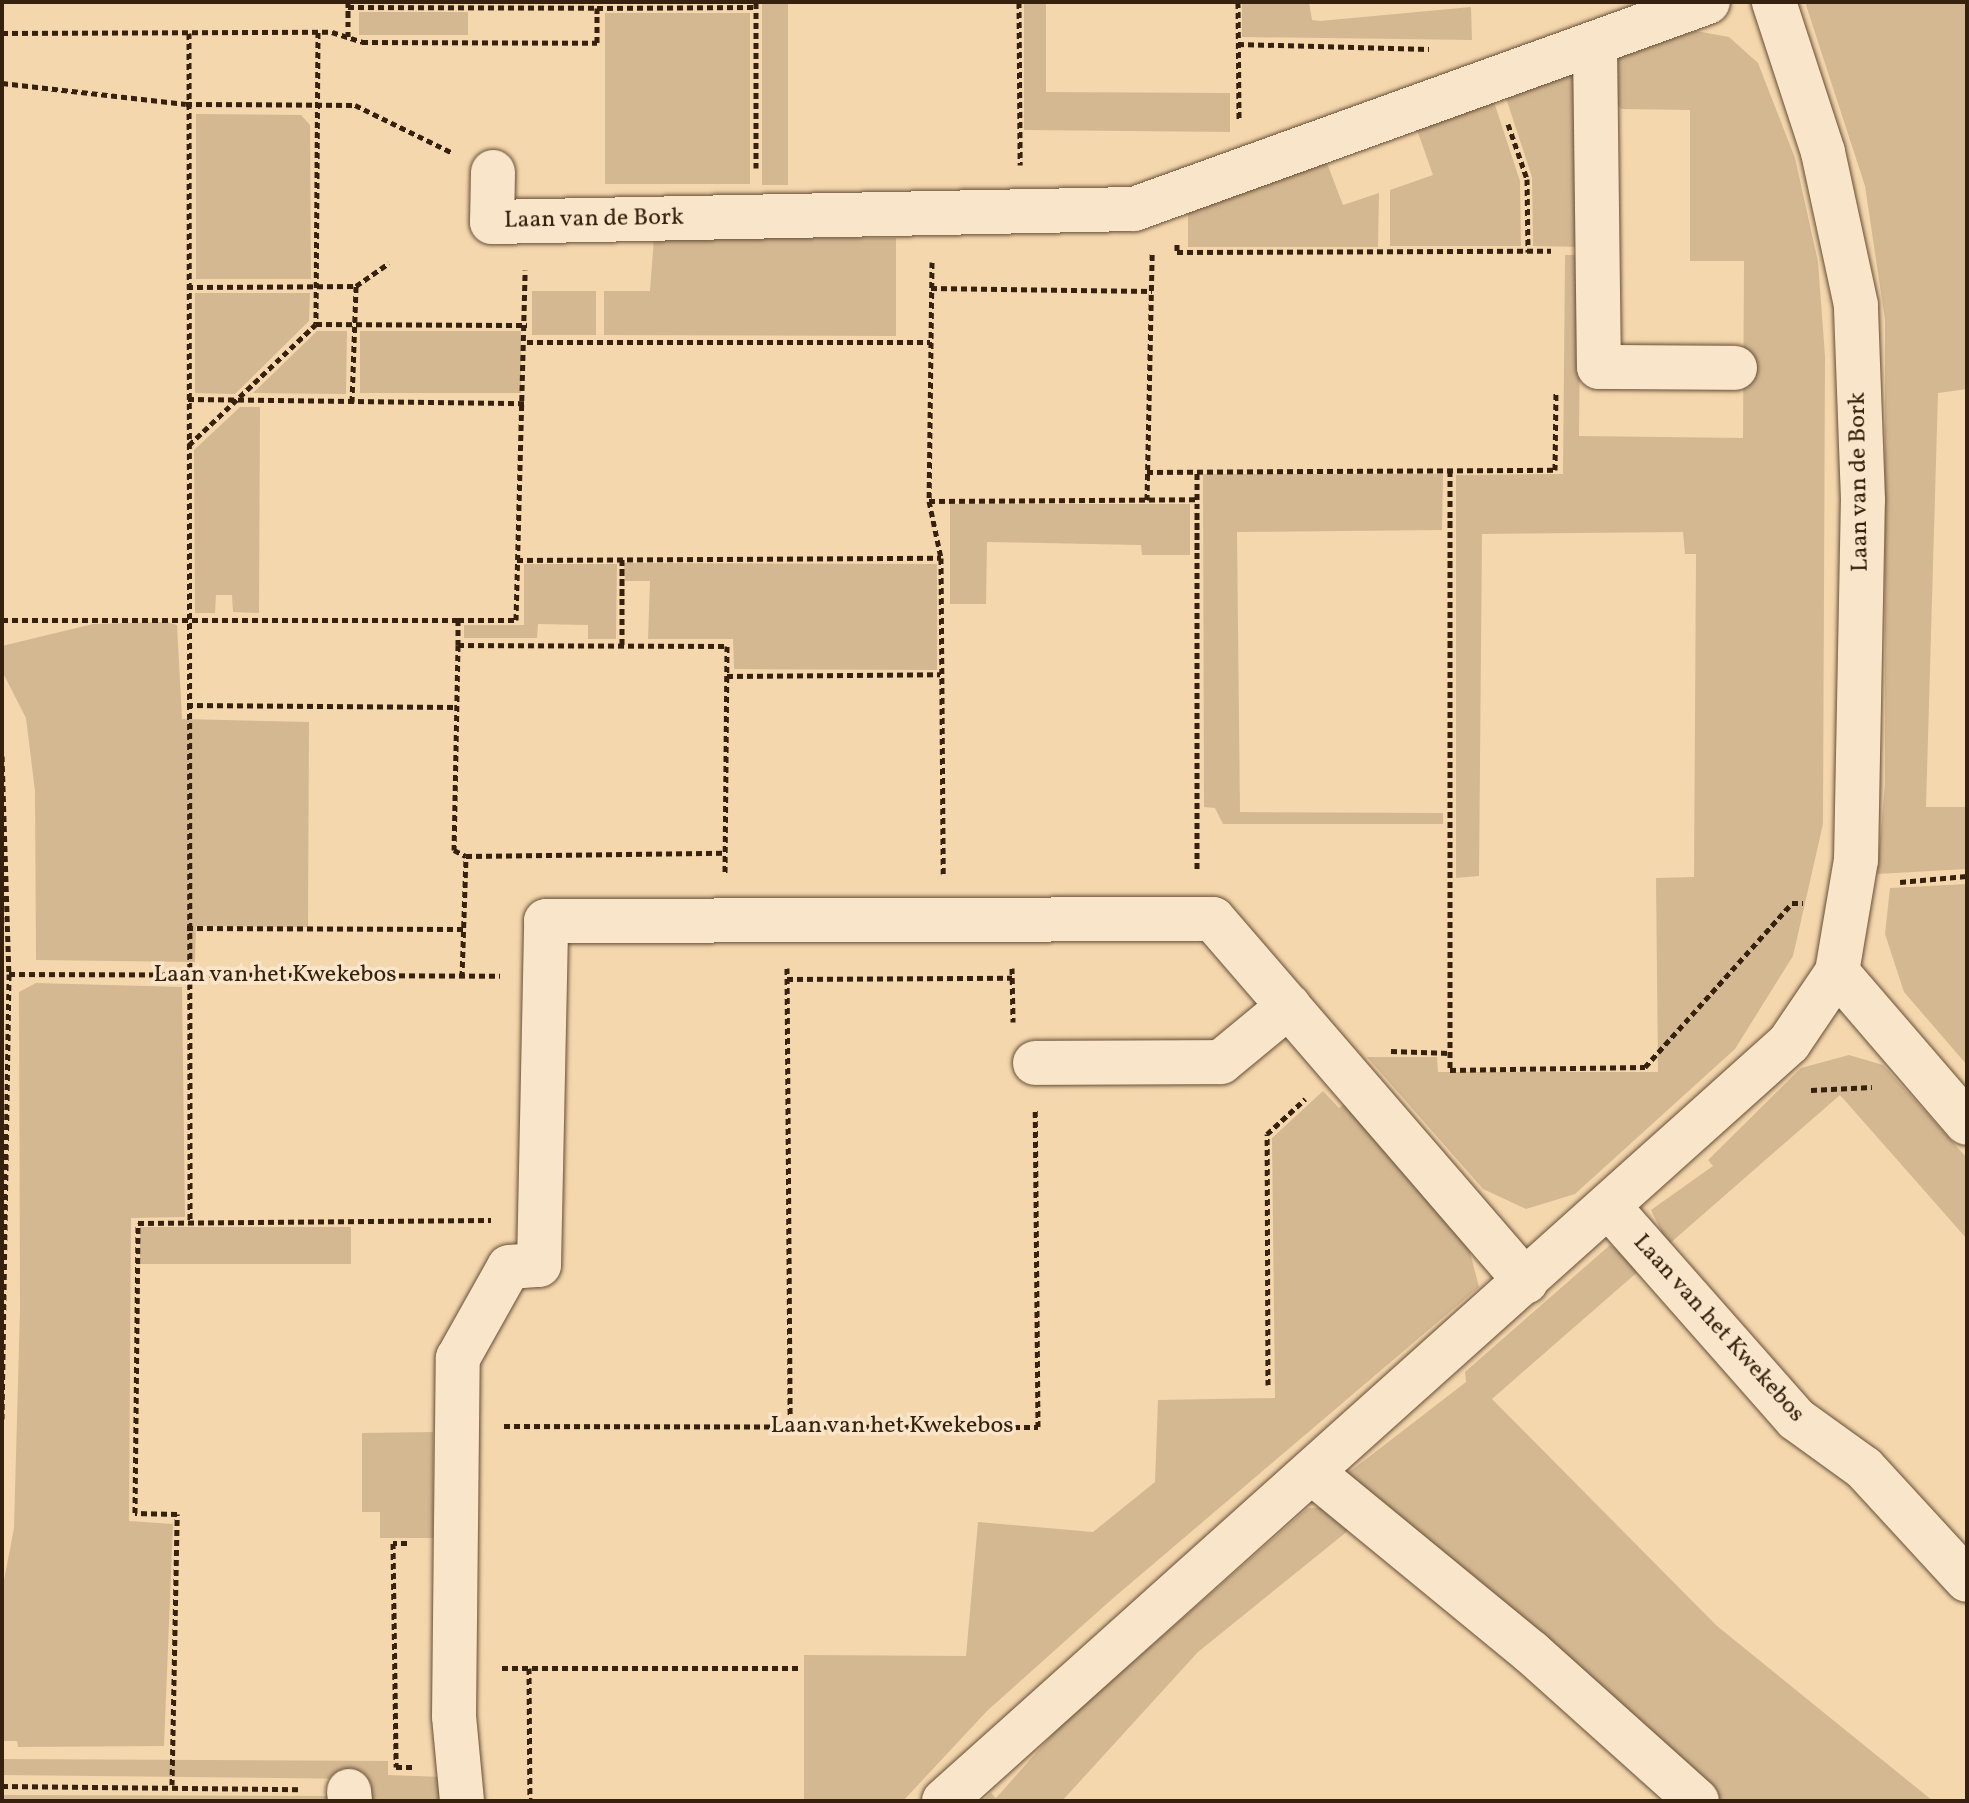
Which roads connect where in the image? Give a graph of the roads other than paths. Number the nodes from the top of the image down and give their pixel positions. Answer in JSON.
{"nodes":[{"id":1,"x":1708,"y":2,"type":"edge"},
{"id":2,"x":1774,"y":2,"type":"edge"},
{"id":3,"x":1595,"y":45,"type":"junction"},
{"id":4,"x":493,"y":172,"type":"road end"},
{"id":5,"x":1735,"y":368,"type":"dead end"},
{"id":6,"x":1837,"y":972,"type":"junction"},
{"id":7,"x":1289,"y":1006,"type":"junction"},
{"id":8,"x":1035,"y":1063,"type":"road end"},
{"id":9,"x":1967,"y":1123,"type":"edge"},
{"id":10,"x":1610,"y":1208,"type":"junction"},
{"id":11,"x":1526,"y":1281,"type":"junction"},
{"id":12,"x":1314,"y":1474,"type":"junction"},
{"id":13,"x":1967,"y":1580,"type":"edge"},
{"id":14,"x":462,"y":1801,"type":"edge"},
{"id":15,"x":944,"y":1801,"type":"edge"},
{"id":16,"x":1697,"y":1801,"type":"edge"}],
"edges":[{"from":1,"to":3,"type":"street","name":"Laan van de Bork"},
{"from":2,"to":6,"type":"street","name":"Laan van de Bork"},
{"from":3,"to":4,"type":"street","name":"Laan van de Bork"},
{"from":3,"to":5,"type":"street"},
{"from":6,"to":9,"type":"street"},
{"from":6,"to":10,"type":"street"},
{"from":7,"to":8,"type":"street"},
{"from":7,"to":11,"type":"street"},
{"from":7,"to":14,"type":"street"},
{"from":10,"to":11,"type":"street"},
{"from":10,"to":13,"type":"street","name":"Laan van het Kwekebos"},
{"from":11,"to":12,"type":"street"},
{"from":12,"to":15,"type":"street"},
{"from":12,"to":16,"type":"street"}]}
